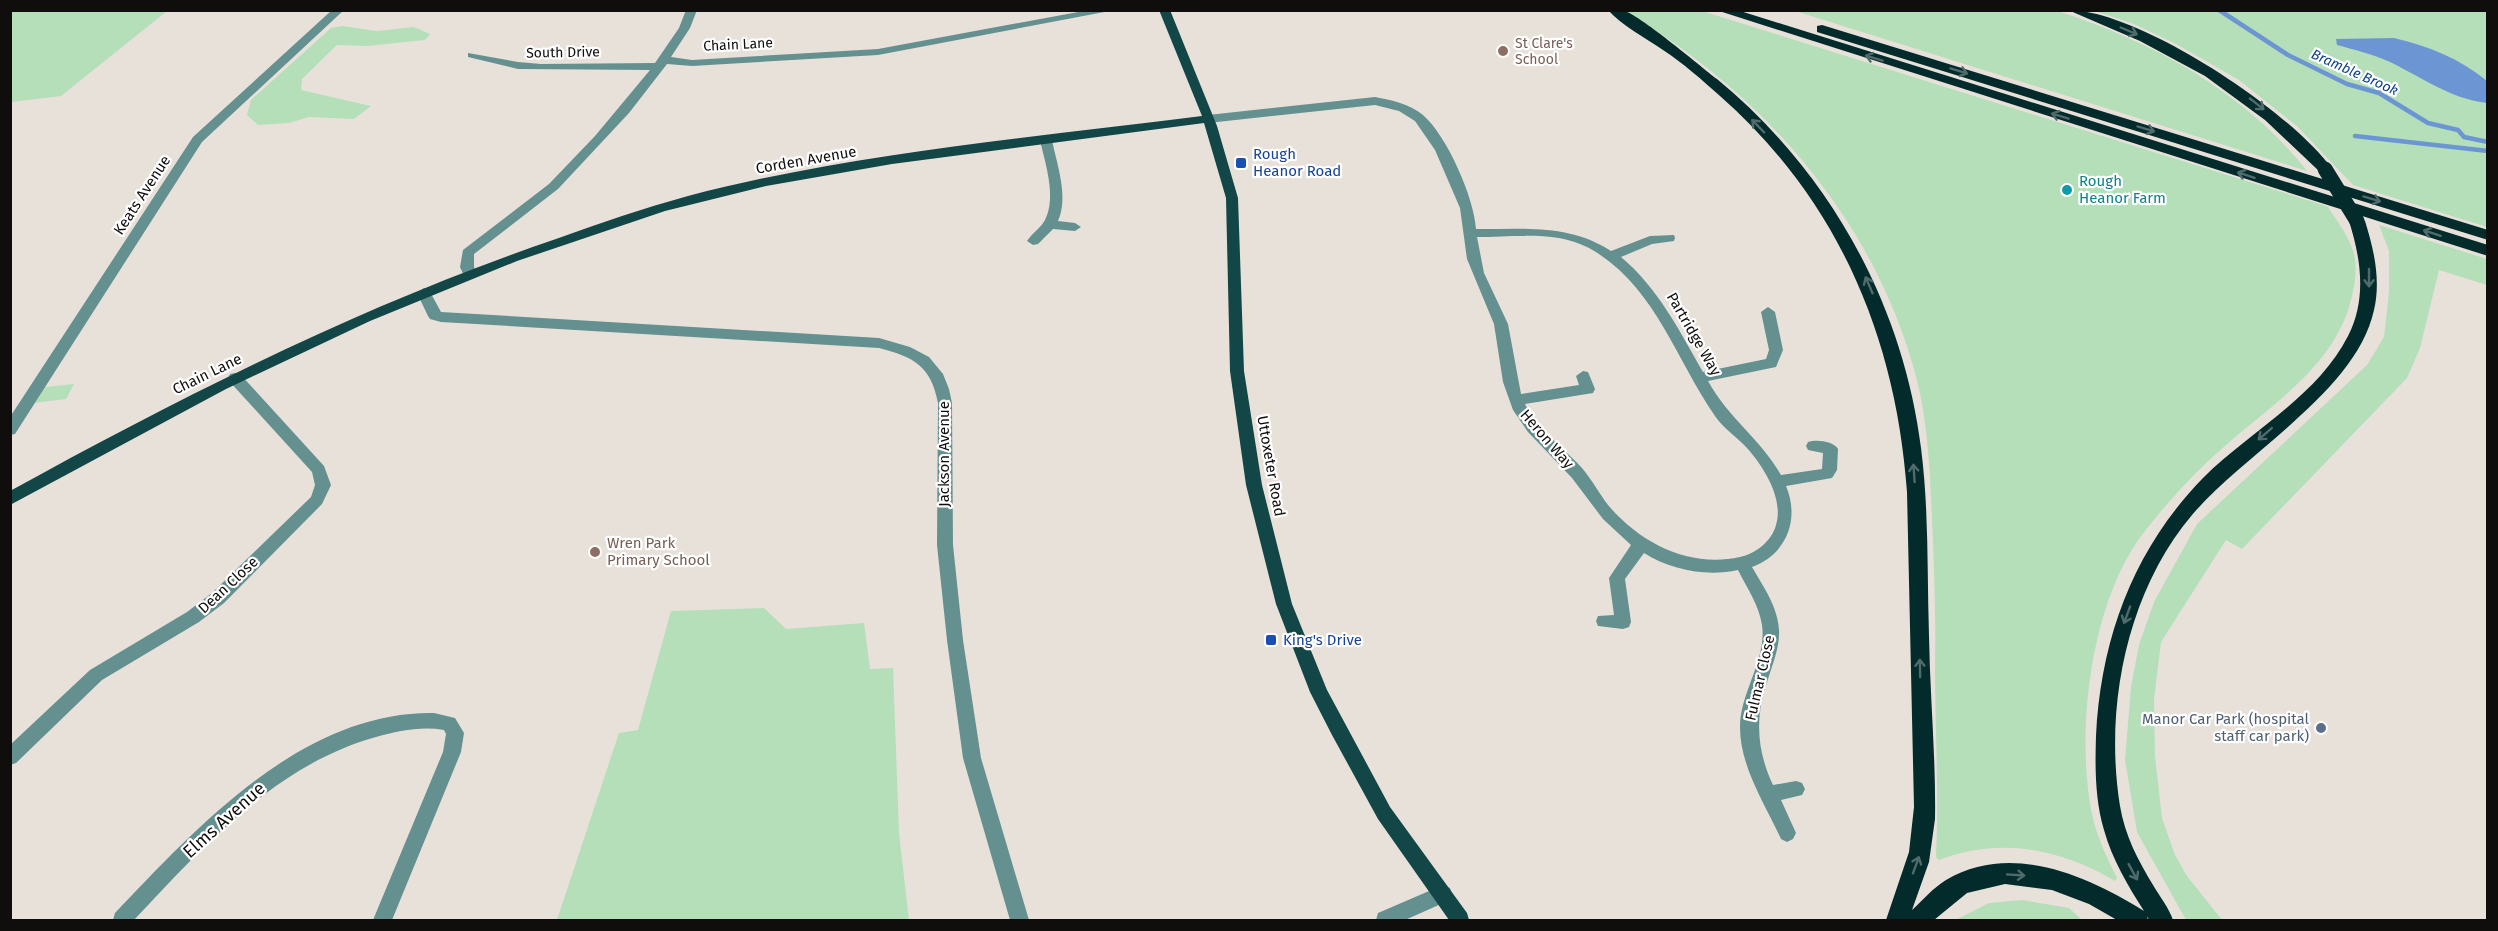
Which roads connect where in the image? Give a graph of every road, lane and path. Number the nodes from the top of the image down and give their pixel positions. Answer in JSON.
{"nodes":[{"id":1,"x":339,"y":10,"type":"edge"},
{"id":2,"x":692,"y":10,"type":"edge"},
{"id":3,"x":1110,"y":10,"type":"edge"},
{"id":4,"x":1164,"y":10,"type":"edge"},
{"id":5,"x":1614,"y":10,"type":"edge"},
{"id":6,"x":1722,"y":10,"type":"edge"},
{"id":7,"x":1763,"y":10,"type":"edge"},
{"id":8,"x":2074,"y":10,"type":"edge"},
{"id":9,"x":471,"y":55,"type":"dead end"},
{"id":10,"x":660,"y":64,"type":"junction"},
{"id":11,"x":1208,"y":119,"type":"junction"},
{"id":12,"x":1046,"y":140,"type":"junction"},
{"id":13,"x":1050,"y":224,"type":"junction"},
{"id":14,"x":1076,"y":227,"type":"dead end"},
{"id":15,"x":1470,"y":233,"type":"junction"},
{"id":16,"x":2487,"y":235,"type":"edge"},
{"id":17,"x":1669,"y":238,"type":"dead end"},
{"id":18,"x":1033,"y":241,"type":"dead end"},
{"id":19,"x":2487,"y":251,"type":"edge"},
{"id":20,"x":1610,"y":256,"type":"junction"},
{"id":21,"x":470,"y":275,"type":"junction"},
{"id":22,"x":424,"y":293,"type":"junction"},
{"id":23,"x":1768,"y":312,"type":"dead end"},
{"id":24,"x":1583,"y":376,"type":"dead end"},
{"id":25,"x":1701,"y":377,"type":"junction"},
{"id":26,"x":235,"y":378,"type":"junction"},
{"id":27,"x":1516,"y":400,"type":"junction"},
{"id":28,"x":10,"y":430,"type":"edge"},
{"id":29,"x":1813,"y":446,"type":"dead end"},
{"id":30,"x":1776,"y":482,"type":"junction"},
{"id":31,"x":10,"y":500,"type":"edge"},
{"id":32,"x":1783,"y":530,"type":"joint"},
{"id":33,"x":1641,"y":544,"type":"junction"},
{"id":34,"x":1743,"y":564,"type":"junction"},
{"id":35,"x":1604,"y":621,"type":"dead end"},
{"id":36,"x":10,"y":757,"type":"edge"},
{"id":37,"x":1796,"y":789,"type":"dead end"},
{"id":38,"x":1770,"y":794,"type":"junction"},
{"id":39,"x":1787,"y":833,"type":"dead end"},
{"id":40,"x":1444,"y":895,"type":"junction"},
{"id":41,"x":122,"y":921,"type":"edge"},
{"id":42,"x":383,"y":921,"type":"edge"},
{"id":43,"x":1020,"y":921,"type":"edge"},
{"id":44,"x":1385,"y":921,"type":"edge"},
{"id":45,"x":1460,"y":921,"type":"edge"},
{"id":46,"x":1472,"y":921,"type":"edge"},
{"id":47,"x":1897,"y":921,"type":"edge"},
{"id":48,"x":1918,"y":921,"type":"edge"},
{"id":49,"x":2137,"y":921,"type":"edge"},
{"id":50,"x":2162,"y":921,"type":"edge"}],
"edges":[{"from":1,"to":28,"type":"street","name":"Keats Avenue"},
{"from":2,"to":10,"type":"street"},
{"from":3,"to":10,"type":"street","name":"Chain Lane"},
{"from":4,"to":11,"type":"main road","name":"Uttoxeter Road"},
{"from":47,"to":5,"type":"highway","one_way":true},
{"from":19,"to":6,"type":"highway","one_way":true},
{"from":7,"to":16,"type":"highway","one_way":true},
{"from":8,"to":50,"type":"highway","one_way":true,"bridge":true},
{"from":9,"to":10,"type":"street","name":"South Drive"},
{"from":10,"to":21,"type":"street"},
{"from":11,"to":12,"type":"main road","name":"Corden Avenue"},
{"from":11,"to":15,"type":"street","name":"Heron Way"},
{"from":11,"to":40,"type":"main road","name":"Uttoxeter Road"},
{"from":12,"to":13,"type":"street"},
{"from":12,"to":21,"type":"main road","name":"Corden Avenue"},
{"from":13,"to":14,"type":"street"},
{"from":13,"to":18,"type":"street"},
{"from":15,"to":20,"type":"street","name":"Partridge Way"},
{"from":15,"to":27,"type":"street","name":"Heron Way"},
{"from":17,"to":20,"type":"street"},
{"from":20,"to":25,"type":"street","name":"Partridge Way"},
{"from":21,"to":22,"type":"main road","name":"Corden Avenue"},
{"from":22,"to":26,"type":"main road","name":"Chain Lane"},
{"from":22,"to":43,"type":"street","name":"Jackson Avenue"},
{"from":23,"to":25,"type":"street"},
{"from":24,"to":27,"type":"street"},
{"from":25,"to":30,"type":"street","name":"Partridge Way"},
{"from":26,"to":31,"type":"main road","name":"Chain Lane"},
{"from":26,"to":36,"type":"street","name":"Dean Close"},
{"from":27,"to":33,"type":"street","name":"Heron Way"},
{"from":29,"to":30,"type":"street"},
{"from":30,"to":32,"type":"street","name":"Partridge Way"},
{"from":32,"to":34,"type":"street","name":"Heron Way"},
{"from":33,"to":34,"type":"street","name":"Heron Way"},
{"from":33,"to":35,"type":"street"},
{"from":34,"to":38,"type":"street","name":"Fulmar Close"},
{"from":37,"to":38,"type":"street"},
{"from":38,"to":39,"type":"street","name":"Fulmar Close"},
{"from":40,"to":44,"type":"street"},
{"from":40,"to":45,"type":"main road"},
{"from":40,"to":46,"type":"main road"},
{"from":41,"to":42,"type":"street","name":"Elms Avenue"},
{"from":48,"to":49,"type":"highway","one_way":true}]}
